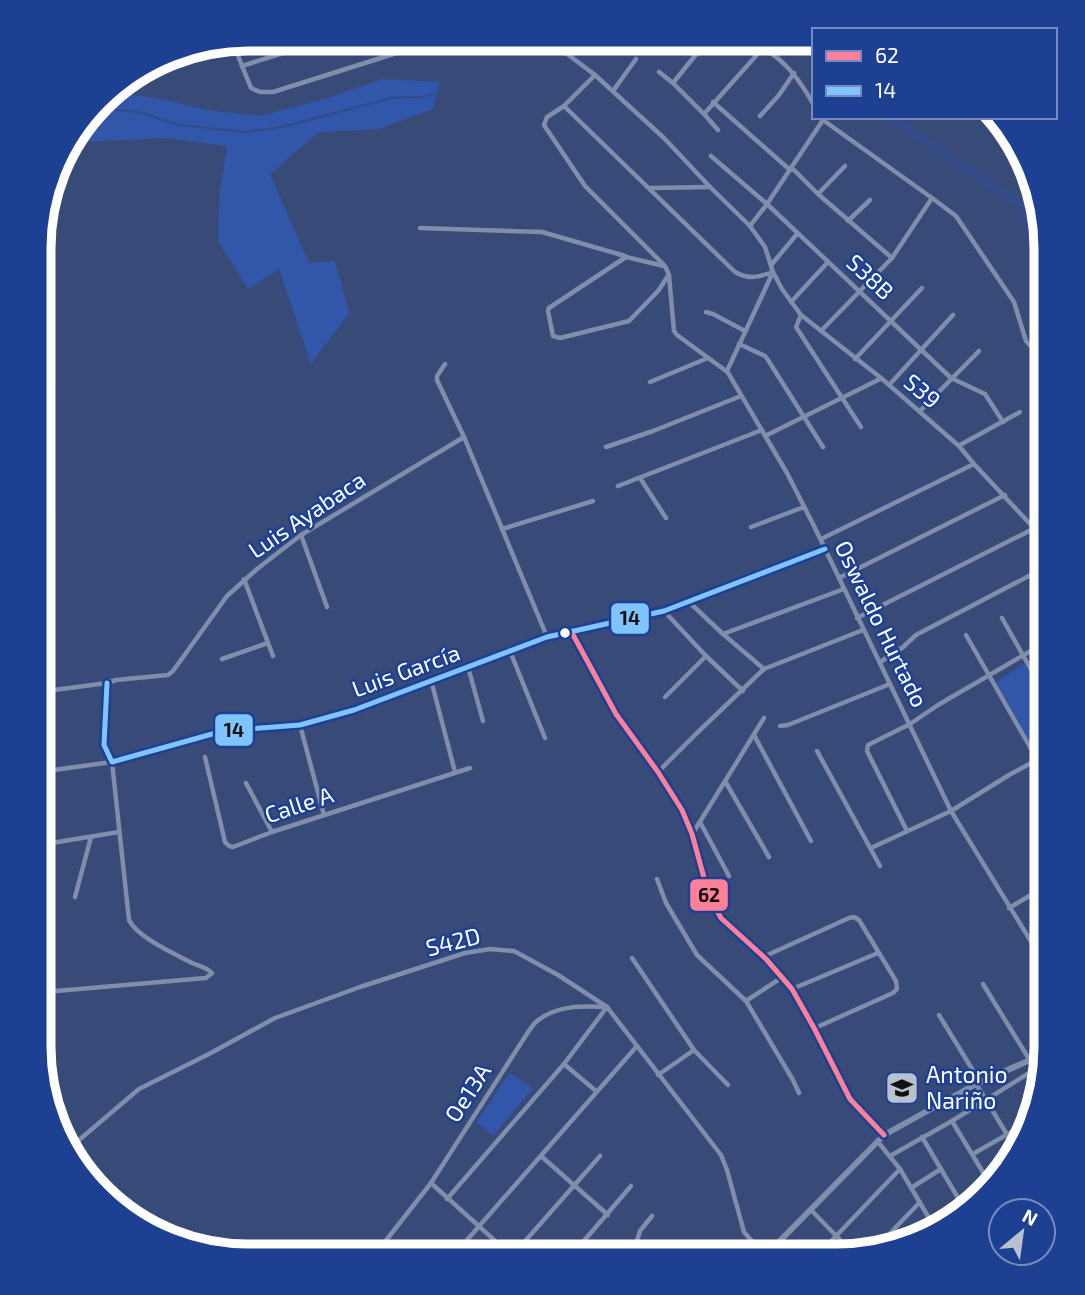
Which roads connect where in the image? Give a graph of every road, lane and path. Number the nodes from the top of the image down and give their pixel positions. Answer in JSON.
{"nodes":[{"id":1,"x":236,"y":51,"type":"edge"},
{"id":2,"x":290,"y":51,"type":"edge"},
{"id":3,"x":389,"y":51,"type":"edge"},
{"id":4,"x":403,"y":51,"type":"edge"},
{"id":5,"x":563,"y":51,"type":"edge"},
{"id":6,"x":699,"y":51,"type":"edge"},
{"id":7,"x":760,"y":51,"type":"edge"},
{"id":8,"x":767,"y":51,"type":"edge"},
{"id":9,"x":390,"y":55,"type":"junction"},
{"id":10,"x":636,"y":59,"type":"dead end"},
{"id":11,"x":242,"y":66,"type":"junction"},
{"id":12,"x":659,"y":72,"type":"dead end"},
{"id":13,"x":794,"y":73,"type":"junction"},
{"id":14,"x":595,"y":75,"type":"junction"},
{"id":15,"x":673,"y":83,"type":"junction"},
{"id":16,"x":613,"y":91,"type":"junction"},
{"id":17,"x":713,"y":102,"type":"junction"},
{"id":18,"x":812,"y":102,"type":"edge"},
{"id":19,"x":564,"y":106,"type":"junction"},
{"id":20,"x":704,"y":114,"type":"junction"},
{"id":21,"x":760,"y":116,"type":"dead end"},
{"id":22,"x":822,"y":119,"type":"edge"},
{"id":23,"x":718,"y":130,"type":"dead end"},
{"id":24,"x":711,"y":156,"type":"dead end"},
{"id":25,"x":845,"y":166,"type":"dead end"},
{"id":26,"x":789,"y":169,"type":"junction"},
{"id":27,"x":710,"y":187,"type":"junction"},
{"id":28,"x":649,"y":188,"type":"junction"},
{"id":29,"x":818,"y":194,"type":"junction"},
{"id":30,"x":933,"y":198,"type":"junction"},
{"id":31,"x":870,"y":200,"type":"dead end"},
{"id":32,"x":767,"y":204,"type":"junction"},
{"id":33,"x":848,"y":221,"type":"junction"},
{"id":34,"x":750,"y":226,"type":"junction"},
{"id":35,"x":420,"y":228,"type":"dead end"},
{"id":36,"x":797,"y":234,"type":"junction"},
{"id":37,"x":626,"y":257,"type":"junction"},
{"id":38,"x":892,"y":258,"type":"junction"},
{"id":39,"x":828,"y":262,"type":"junction"},
{"id":40,"x":771,"y":265,"type":"junction"},
{"id":41,"x":665,"y":266,"type":"junction"},
{"id":42,"x":773,"y":272,"type":"junction"},
{"id":43,"x":668,"y":275,"type":"junction"},
{"id":44,"x":922,"y":288,"type":"dead end"},
{"id":45,"x":860,"y":292,"type":"junction"},
{"id":46,"x":791,"y":302,"type":"junction"},
{"id":47,"x":706,"y":312,"type":"dead end"},
{"id":48,"x":801,"y":315,"type":"junction"},
{"id":49,"x":953,"y":315,"type":"dead end"},
{"id":50,"x":890,"y":320,"type":"junction"},
{"id":51,"x":746,"y":331,"type":"junction"},
{"id":52,"x":821,"y":331,"type":"junction"},
{"id":53,"x":739,"y":344,"type":"junction"},
{"id":54,"x":921,"y":349,"type":"junction"},
{"id":55,"x":1034,"y":349,"type":"edge"},
{"id":56,"x":979,"y":351,"type":"dead end"},
{"id":57,"x":708,"y":358,"type":"junction"},
{"id":58,"x":855,"y":359,"type":"junction"},
{"id":59,"x":445,"y":364,"type":"dead end"},
{"id":60,"x":727,"y":371,"type":"junction"},
{"id":61,"x":881,"y":378,"type":"junction"},
{"id":62,"x":951,"y":378,"type":"junction"},
{"id":63,"x":650,"y":382,"type":"dead end"},
{"id":64,"x":889,"y":385,"type":"junction"},
{"id":65,"x":741,"y":396,"type":"junction"},
{"id":66,"x":842,"y":397,"type":"junction"},
{"id":67,"x":920,"y":411,"type":"junction"},
{"id":68,"x":1020,"y":412,"type":"dead end"},
{"id":69,"x":803,"y":417,"type":"junction"},
{"id":70,"x":1003,"y":422,"type":"junction"},
{"id":71,"x":861,"y":427,"type":"dead end"},
{"id":72,"x":762,"y":430,"type":"junction"},
{"id":73,"x":765,"y":436,"type":"junction"},
{"id":74,"x":464,"y":437,"type":"junction"},
{"id":75,"x":959,"y":446,"type":"junction"},
{"id":76,"x":606,"y":447,"type":"dead end"},
{"id":77,"x":822,"y":447,"type":"dead end"},
{"id":78,"x":974,"y":464,"type":"junction"},
{"id":79,"x":640,"y":478,"type":"junction"},
{"id":80,"x":618,"y":486,"type":"dead end"},
{"id":81,"x":1004,"y":495,"type":"junction"},
{"id":82,"x":593,"y":501,"type":"dead end"},
{"id":83,"x":804,"y":507,"type":"junction"},
{"id":84,"x":666,"y":518,"type":"dead end"},
{"id":85,"x":751,"y":527,"type":"dead end"},
{"id":86,"x":1034,"y":527,"type":"edge"},
{"id":87,"x":502,"y":529,"type":"junction"},
{"id":88,"x":1034,"y":529,"type":"edge"},
{"id":89,"x":301,"y":535,"type":"junction"},
{"id":90,"x":821,"y":539,"type":"junction"},
{"id":91,"x":825,"y":549,"type":"junction"},
{"id":92,"x":1034,"y":573,"type":"edge"},
{"id":93,"x":839,"y":578,"type":"junction"},
{"id":94,"x":244,"y":579,"type":"junction"},
{"id":95,"x":844,"y":589,"type":"junction"},
{"id":96,"x":689,"y":601,"type":"junction"},
{"id":97,"x":327,"y":607,"type":"dead end"},
{"id":98,"x":664,"y":611,"type":"junction"},
{"id":99,"x":857,"y":618,"type":"junction"},
{"id":100,"x":1002,"y":618,"type":"dead end"},
{"id":101,"x":863,"y":629,"type":"junction"},
{"id":102,"x":571,"y":631,"type":"junction"},
{"id":103,"x":723,"y":635,"type":"junction"},
{"id":104,"x":966,"y":635,"type":"dead end"},
{"id":105,"x":547,"y":637,"type":"junction"},
{"id":106,"x":268,"y":643,"type":"junction"},
{"id":107,"x":1034,"y":649,"type":"edge"},
{"id":108,"x":510,"y":651,"type":"junction"},
{"id":109,"x":273,"y":656,"type":"dead end"},
{"id":110,"x":706,"y":656,"type":"junction"},
{"id":111,"x":1023,"y":656,"type":"junction"},
{"id":112,"x":222,"y":659,"type":"dead end"},
{"id":113,"x":880,"y":662,"type":"junction"},
{"id":114,"x":468,"y":667,"type":"junction"},
{"id":115,"x":764,"y":669,"type":"junction"},
{"id":116,"x":989,"y":675,"type":"junction"},
{"id":117,"x":1034,"y":675,"type":"edge"},
{"id":118,"x":431,"y":680,"type":"junction"},
{"id":119,"x":107,"y":683,"type":"junction"},
{"id":120,"x":890,"y":684,"type":"junction"},
{"id":121,"x":51,"y":690,"type":"edge"},
{"id":122,"x":743,"y":691,"type":"junction"},
{"id":123,"x":665,"y":697,"type":"dead end"},
{"id":124,"x":764,"y":718,"type":"dead end"},
{"id":125,"x":484,"y":721,"type":"dead end"},
{"id":126,"x":910,"y":724,"type":"junction"},
{"id":127,"x":300,"y":725,"type":"junction"},
{"id":128,"x":780,"y":726,"type":"dead end"},
{"id":129,"x":754,"y":734,"type":"junction"},
{"id":130,"x":545,"y":738,"type":"dead end"},
{"id":131,"x":817,"y":751,"type":"dead end"},
{"id":132,"x":1034,"y":755,"type":"edge"},
{"id":133,"x":205,"y":757,"type":"dead end"},
{"id":134,"x":112,"y":762,"type":"junction"},
{"id":135,"x":1034,"y":762,"type":"edge"},
{"id":136,"x":470,"y":768,"type":"dead end"},
{"id":137,"x":51,"y":770,"type":"edge"},
{"id":138,"x":455,"y":772,"type":"junction"},
{"id":139,"x":659,"y":772,"type":"junction"},
{"id":140,"x":725,"y":781,"type":"junction"},
{"id":141,"x":246,"y":783,"type":"dead end"},
{"id":142,"x":951,"y":811,"type":"junction"},
{"id":143,"x":324,"y":815,"type":"junction"},
{"id":144,"x":700,"y":821,"type":"junction"},
{"id":145,"x":907,"y":831,"type":"junction"},
{"id":146,"x":120,"y":832,"type":"junction"},
{"id":147,"x":272,"y":832,"type":"junction"},
{"id":148,"x":692,"y":834,"type":"junction"},
{"id":149,"x":91,"y":837,"type":"junction"},
{"id":150,"x":811,"y":841,"type":"dead end"},
{"id":151,"x":51,"y":843,"type":"edge"},
{"id":152,"x":871,"y":848,"type":"junction"},
{"id":153,"x":769,"y":857,"type":"dead end"},
{"id":154,"x":880,"y":866,"type":"dead end"},
{"id":155,"x":729,"y":876,"type":"dead end"},
{"id":156,"x":657,"y":878,"type":"dead end"},
{"id":157,"x":1034,"y":894,"type":"edge"},
{"id":158,"x":75,"y":897,"type":"dead end"},
{"id":159,"x":1009,"y":908,"type":"junction"},
{"id":160,"x":1034,"y":946,"type":"edge"},
{"id":161,"x":878,"y":953,"type":"junction"},
{"id":162,"x":763,"y":957,"type":"junction"},
{"id":163,"x":632,"y":958,"type":"dead end"},
{"id":164,"x":781,"y":978,"type":"junction"},
{"id":165,"x":983,"y":984,"type":"dead end"},
{"id":166,"x":792,"y":989,"type":"junction"},
{"id":167,"x":51,"y":992,"type":"edge"},
{"id":168,"x":746,"y":1002,"type":"junction"},
{"id":169,"x":607,"y":1007,"type":"junction"},
{"id":170,"x":939,"y":1015,"type":"dead end"},
{"id":171,"x":814,"y":1028,"type":"junction"},
{"id":172,"x":637,"y":1045,"type":"junction"},
{"id":173,"x":694,"y":1050,"type":"junction"},
{"id":174,"x":1034,"y":1057,"type":"edge"},
{"id":175,"x":1029,"y":1059,"type":"junction"},
{"id":176,"x":564,"y":1064,"type":"junction"},
{"id":177,"x":1032,"y":1072,"type":"edge"},
{"id":178,"x":658,"y":1075,"type":"junction"},
{"id":179,"x":978,"y":1083,"type":"junction"},
{"id":180,"x":728,"y":1085,"type":"dead end"},
{"id":181,"x":596,"y":1091,"type":"junction"},
{"id":182,"x":799,"y":1093,"type":"dead end"},
{"id":183,"x":986,"y":1100,"type":"junction"},
{"id":184,"x":952,"y":1121,"type":"junction"},
{"id":185,"x":1016,"y":1129,"type":"edge"},
{"id":186,"x":884,"y":1135,"type":"junction"},
{"id":187,"x":1006,"y":1135,"type":"junction"},
{"id":188,"x":922,"y":1137,"type":"junction"},
{"id":189,"x":79,"y":1140,"type":"dead end"},
{"id":190,"x":1010,"y":1141,"type":"edge"},
{"id":191,"x":878,"y":1142,"type":"junction"},
{"id":192,"x":973,"y":1154,"type":"junction"},
{"id":193,"x":541,"y":1156,"type":"junction"},
{"id":194,"x":600,"y":1156,"type":"dead end"},
{"id":195,"x":890,"y":1156,"type":"junction"},
{"id":196,"x":941,"y":1168,"type":"junction"},
{"id":197,"x":900,"y":1170,"type":"junction"},
{"id":198,"x":986,"y":1177,"type":"edge"},
{"id":199,"x":431,"y":1183,"type":"junction"},
{"id":200,"x":575,"y":1185,"type":"junction"},
{"id":201,"x":631,"y":1186,"type":"dead end"},
{"id":202,"x":911,"y":1188,"type":"junction"},
{"id":203,"x":447,"y":1199,"type":"junction"},
{"id":204,"x":960,"y":1201,"type":"edge"},
{"id":205,"x":920,"y":1202,"type":"junction"},
{"id":206,"x":811,"y":1210,"type":"junction"},
{"id":207,"x":607,"y":1215,"type":"junction"},
{"id":208,"x":652,"y":1216,"type":"dead end"},
{"id":209,"x":931,"y":1221,"type":"edge"},
{"id":210,"x":478,"y":1226,"type":"junction"},
{"id":211,"x":837,"y":1236,"type":"junction"},
{"id":212,"x":886,"y":1238,"type":"edge"},
{"id":213,"x":384,"y":1243,"type":"dead end"},
{"id":214,"x":463,"y":1244,"type":"edge"},
{"id":215,"x":498,"y":1244,"type":"edge"},
{"id":216,"x":523,"y":1244,"type":"edge"},
{"id":217,"x":582,"y":1244,"type":"edge"},
{"id":218,"x":636,"y":1244,"type":"edge"},
{"id":219,"x":754,"y":1244,"type":"edge"},
{"id":220,"x":777,"y":1244,"type":"edge"},
{"id":221,"x":829,"y":1244,"type":"edge"},
{"id":222,"x":845,"y":1244,"type":"edge"}],
"edges":[{"from":1,"to":11,"type":"street"},
{"from":2,"to":11,"type":"street"},
{"from":3,"to":9,"type":"street"},
{"from":4,"to":9,"type":"street"},
{"from":5,"to":14,"type":"street"},
{"from":6,"to":15,"type":"street"},
{"from":7,"to":17,"type":"street"},
{"from":8,"to":13,"type":"street"},
{"from":9,"to":11,"type":"street"},
{"from":10,"to":16,"type":"street"},
{"from":12,"to":15,"type":"street"},
{"from":13,"to":18,"type":"street"},
{"from":13,"to":21,"type":"street"},
{"from":14,"to":16,"type":"street"},
{"from":14,"to":19,"type":"street"},
{"from":15,"to":20,"type":"street"},
{"from":16,"to":27,"type":"street"},
{"from":17,"to":20,"type":"street"},
{"from":17,"to":26,"type":"street"},
{"from":19,"to":28,"type":"street"},
{"from":19,"to":41,"type":"street"},
{"from":20,"to":23,"type":"street"},
{"from":22,"to":26,"type":"street"},
{"from":22,"to":30,"type":"street"},
{"from":24,"to":32,"type":"street","name":"S38B"},
{"from":25,"to":29,"type":"street"},
{"from":26,"to":29,"type":"street"},
{"from":26,"to":32,"type":"street"},
{"from":27,"to":28,"type":"street"},
{"from":27,"to":34,"type":"street"},
{"from":28,"to":42,"type":"street"},
{"from":29,"to":33,"type":"street"},
{"from":30,"to":38,"type":"street"},
{"from":30,"to":55,"type":"street"},
{"from":31,"to":33,"type":"street"},
{"from":32,"to":34,"type":"street"},
{"from":32,"to":36,"type":"street","name":"S38B"},
{"from":33,"to":38,"type":"street"},
{"from":34,"to":40,"type":"street"},
{"from":35,"to":37,"type":"street"},
{"from":36,"to":39,"type":"street","name":"S38B"},
{"from":36,"to":40,"type":"street"},
{"from":37,"to":41,"type":"street"},
{"from":37,"to":43,"type":"street"},
{"from":38,"to":45,"type":"street"},
{"from":39,"to":45,"type":"street","name":"S38B"},
{"from":39,"to":46,"type":"street"},
{"from":40,"to":42,"type":"street"},
{"from":41,"to":43,"type":"street"},
{"from":42,"to":46,"type":"street","name":"S39"},
{"from":42,"to":51,"type":"street"},
{"from":43,"to":57,"type":"street"},
{"from":44,"to":50,"type":"street"},
{"from":45,"to":50,"type":"street","name":"S38B"},
{"from":45,"to":52,"type":"street"},
{"from":46,"to":48,"type":"street","name":"S39"},
{"from":47,"to":51,"type":"street"},
{"from":48,"to":52,"type":"street","name":"S39"},
{"from":48,"to":66,"type":"street"},
{"from":49,"to":54,"type":"street"},
{"from":50,"to":54,"type":"street","name":"S38B"},
{"from":50,"to":58,"type":"street"},
{"from":51,"to":53,"type":"street"},
{"from":52,"to":58,"type":"street","name":"S39"},
{"from":53,"to":60,"type":"street"},
{"from":53,"to":69,"type":"street"},
{"from":54,"to":62,"type":"street","name":"S38B"},
{"from":54,"to":64,"type":"street"},
{"from":56,"to":62,"type":"street"},
{"from":57,"to":60,"type":"street"},
{"from":57,"to":63,"type":"street"},
{"from":58,"to":61,"type":"street","name":"S39"},
{"from":59,"to":74,"type":"street"},
{"from":60,"to":65,"type":"street","name":"Oswaldo Hurtado"},
{"from":61,"to":64,"type":"street","name":"S39"},
{"from":61,"to":66,"type":"street"},
{"from":62,"to":67,"type":"street"},
{"from":62,"to":70,"type":"street","name":"S38B"},
{"from":64,"to":67,"type":"street","name":"S39"},
{"from":65,"to":72,"type":"street","name":"Oswaldo Hurtado"},
{"from":65,"to":76,"type":"street"},
{"from":66,"to":69,"type":"street"},
{"from":66,"to":71,"type":"street"},
{"from":67,"to":75,"type":"street","name":"S39"},
{"from":68,"to":70,"type":"street"},
{"from":69,"to":73,"type":"street"},
{"from":69,"to":77,"type":"street"},
{"from":70,"to":75,"type":"street"},
{"from":72,"to":73,"type":"street","name":"Oswaldo Hurtado"},
{"from":72,"to":79,"type":"street"},
{"from":73,"to":83,"type":"street","name":"Oswaldo Hurtado"},
{"from":74,"to":87,"type":"street"},
{"from":74,"to":89,"type":"street","name":"Luis Ayabaca"},
{"from":75,"to":78,"type":"street","name":"S39"},
{"from":78,"to":81,"type":"street","name":"S39"},
{"from":78,"to":90,"type":"street"},
{"from":79,"to":80,"type":"street"},
{"from":79,"to":84,"type":"street"},
{"from":81,"to":86,"type":"street","name":"S39"},
{"from":81,"to":93,"type":"street"},
{"from":82,"to":87,"type":"street"},
{"from":83,"to":85,"type":"street"},
{"from":83,"to":90,"type":"street","name":"Oswaldo Hurtado"},
{"from":87,"to":105,"type":"street"},
{"from":88,"to":99,"type":"street"},
{"from":89,"to":94,"type":"street","name":"Luis Ayabaca"},
{"from":89,"to":97,"type":"street"},
{"from":90,"to":91,"type":"street","name":"Oswaldo Hurtado"},
{"from":91,"to":93,"type":"street","name":"Oswaldo Hurtado"},
{"from":91,"to":96,"type":"street","name":"Luis García"},
{"from":92,"to":113,"type":"street"},
{"from":93,"to":95,"type":"street","name":"Oswaldo Hurtado"},
{"from":94,"to":106,"type":"street"},
{"from":94,"to":119,"type":"street","name":"Luis Ayabaca"},
{"from":95,"to":99,"type":"street","name":"Oswaldo Hurtado"},
{"from":95,"to":103,"type":"street"},
{"from":96,"to":98,"type":"street","name":"Luis García"},
{"from":96,"to":103,"type":"street"},
{"from":98,"to":102,"type":"street","name":"Luis García"},
{"from":98,"to":110,"type":"street"},
{"from":99,"to":101,"type":"street","name":"Oswaldo Hurtado"},
{"from":100,"to":111,"type":"street"},
{"from":101,"to":113,"type":"street","name":"Oswaldo Hurtado"},
{"from":101,"to":115,"type":"street"},
{"from":102,"to":105,"type":"street","name":"Luis García"},
{"from":102,"to":139,"type":"street"},
{"from":103,"to":115,"type":"street"},
{"from":104,"to":116,"type":"street"},
{"from":105,"to":108,"type":"street","name":"Luis García"},
{"from":106,"to":109,"type":"street"},
{"from":106,"to":112,"type":"street"},
{"from":107,"to":111,"type":"street"},
{"from":108,"to":114,"type":"street","name":"Luis García"},
{"from":108,"to":130,"type":"street"},
{"from":110,"to":122,"type":"street"},
{"from":110,"to":123,"type":"street"},
{"from":111,"to":116,"type":"street"},
{"from":111,"to":117,"type":"street"},
{"from":113,"to":120,"type":"street","name":"Oswaldo Hurtado"},
{"from":114,"to":118,"type":"street","name":"Luis García"},
{"from":114,"to":125,"type":"street"},
{"from":115,"to":122,"type":"street"},
{"from":116,"to":126,"type":"street"},
{"from":116,"to":132,"type":"street"},
{"from":118,"to":127,"type":"street","name":"Luis García"},
{"from":118,"to":138,"type":"street"},
{"from":119,"to":121,"type":"street","name":"Luis Ayabaca"},
{"from":119,"to":134,"type":"street"},
{"from":120,"to":126,"type":"street","name":"Oswaldo Hurtado"},
{"from":120,"to":128,"type":"street"},
{"from":122,"to":139,"type":"street"},
{"from":124,"to":129,"type":"street"},
{"from":126,"to":142,"type":"street","name":"Oswaldo Hurtado"},
{"from":126,"to":145,"type":"street"},
{"from":127,"to":134,"type":"street","name":"Luis García"},
{"from":127,"to":143,"type":"street"},
{"from":129,"to":140,"type":"street"},
{"from":129,"to":150,"type":"street"},
{"from":131,"to":152,"type":"street"},
{"from":133,"to":147,"type":"street","name":"Calle A"},
{"from":134,"to":137,"type":"street","name":"Luis García"},
{"from":134,"to":146,"type":"street"},
{"from":135,"to":142,"type":"street"},
{"from":136,"to":138,"type":"street","name":"Calle A"},
{"from":138,"to":143,"type":"street","name":"Calle A"},
{"from":139,"to":148,"type":"street"},
{"from":140,"to":144,"type":"street"},
{"from":140,"to":153,"type":"street"},
{"from":141,"to":147,"type":"street"},
{"from":142,"to":145,"type":"street"},
{"from":142,"to":159,"type":"street","name":"Oswaldo Hurtado"},
{"from":143,"to":147,"type":"street","name":"Calle A"},
{"from":144,"to":148,"type":"street"},
{"from":144,"to":155,"type":"street"},
{"from":145,"to":152,"type":"street"},
{"from":146,"to":149,"type":"street"},
{"from":146,"to":167,"type":"street"},
{"from":148,"to":162,"type":"street"},
{"from":149,"to":151,"type":"street"},
{"from":149,"to":158,"type":"street"},
{"from":152,"to":154,"type":"street"},
{"from":156,"to":168,"type":"street"},
{"from":157,"to":159,"type":"street"},
{"from":159,"to":160,"type":"street","name":"Oswaldo Hurtado"},
{"from":161,"to":162,"type":"street"},
{"from":161,"to":166,"type":"street"},
{"from":161,"to":171,"type":"street"},
{"from":162,"to":164,"type":"street"},
{"from":163,"to":173,"type":"street"},
{"from":164,"to":166,"type":"street"},
{"from":164,"to":168,"type":"street"},
{"from":165,"to":175,"type":"street"},
{"from":166,"to":171,"type":"street"},
{"from":168,"to":182,"type":"street"},
{"from":169,"to":172,"type":"street","name":"S42D"},
{"from":169,"to":176,"type":"street"},
{"from":169,"to":189,"type":"street","name":"S42D"},
{"from":169,"to":199,"type":"street","name":"Oe13A"},
{"from":170,"to":179,"type":"street"},
{"from":171,"to":186,"type":"street"},
{"from":172,"to":178,"type":"street","name":"S42D"},
{"from":172,"to":181,"type":"street"},
{"from":173,"to":178,"type":"street"},
{"from":173,"to":180,"type":"street"},
{"from":174,"to":175,"type":"street"},
{"from":175,"to":179,"type":"street"},
{"from":176,"to":181,"type":"street"},
{"from":176,"to":203,"type":"street"},
{"from":177,"to":183,"type":"street"},
{"from":178,"to":219,"type":"street","name":"S42D"},
{"from":179,"to":183,"type":"street"},
{"from":179,"to":186,"type":"street"},
{"from":181,"to":193,"type":"street"},
{"from":183,"to":184,"type":"street"},
{"from":183,"to":187,"type":"street"},
{"from":184,"to":188,"type":"street"},
{"from":184,"to":192,"type":"street"},
{"from":185,"to":187,"type":"street"},
{"from":186,"to":191,"type":"street"},
{"from":187,"to":190,"type":"street"},
{"from":187,"to":192,"type":"street"},
{"from":188,"to":195,"type":"street"},
{"from":188,"to":196,"type":"street"},
{"from":191,"to":195,"type":"street"},
{"from":191,"to":206,"type":"street"},
{"from":192,"to":198,"type":"street"},
{"from":193,"to":200,"type":"street"},
{"from":193,"to":210,"type":"street"},
{"from":194,"to":200,"type":"street"},
{"from":195,"to":197,"type":"street"},
{"from":196,"to":202,"type":"street"},
{"from":196,"to":204,"type":"street"},
{"from":197,"to":202,"type":"street"},
{"from":197,"to":211,"type":"street"},
{"from":199,"to":203,"type":"street"},
{"from":199,"to":213,"type":"street","name":"Oe13A"},
{"from":200,"to":207,"type":"street"},
{"from":200,"to":216,"type":"street"},
{"from":201,"to":207,"type":"street"},
{"from":202,"to":205,"type":"street"},
{"from":203,"to":210,"type":"street"},
{"from":205,"to":209,"type":"street"},
{"from":205,"to":212,"type":"street"},
{"from":206,"to":211,"type":"street"},
{"from":206,"to":220,"type":"street"},
{"from":207,"to":217,"type":"street"},
{"from":208,"to":218,"type":"street"},
{"from":210,"to":214,"type":"street"},
{"from":210,"to":215,"type":"street"},
{"from":211,"to":221,"type":"street"},
{"from":211,"to":222,"type":"street"}]}
